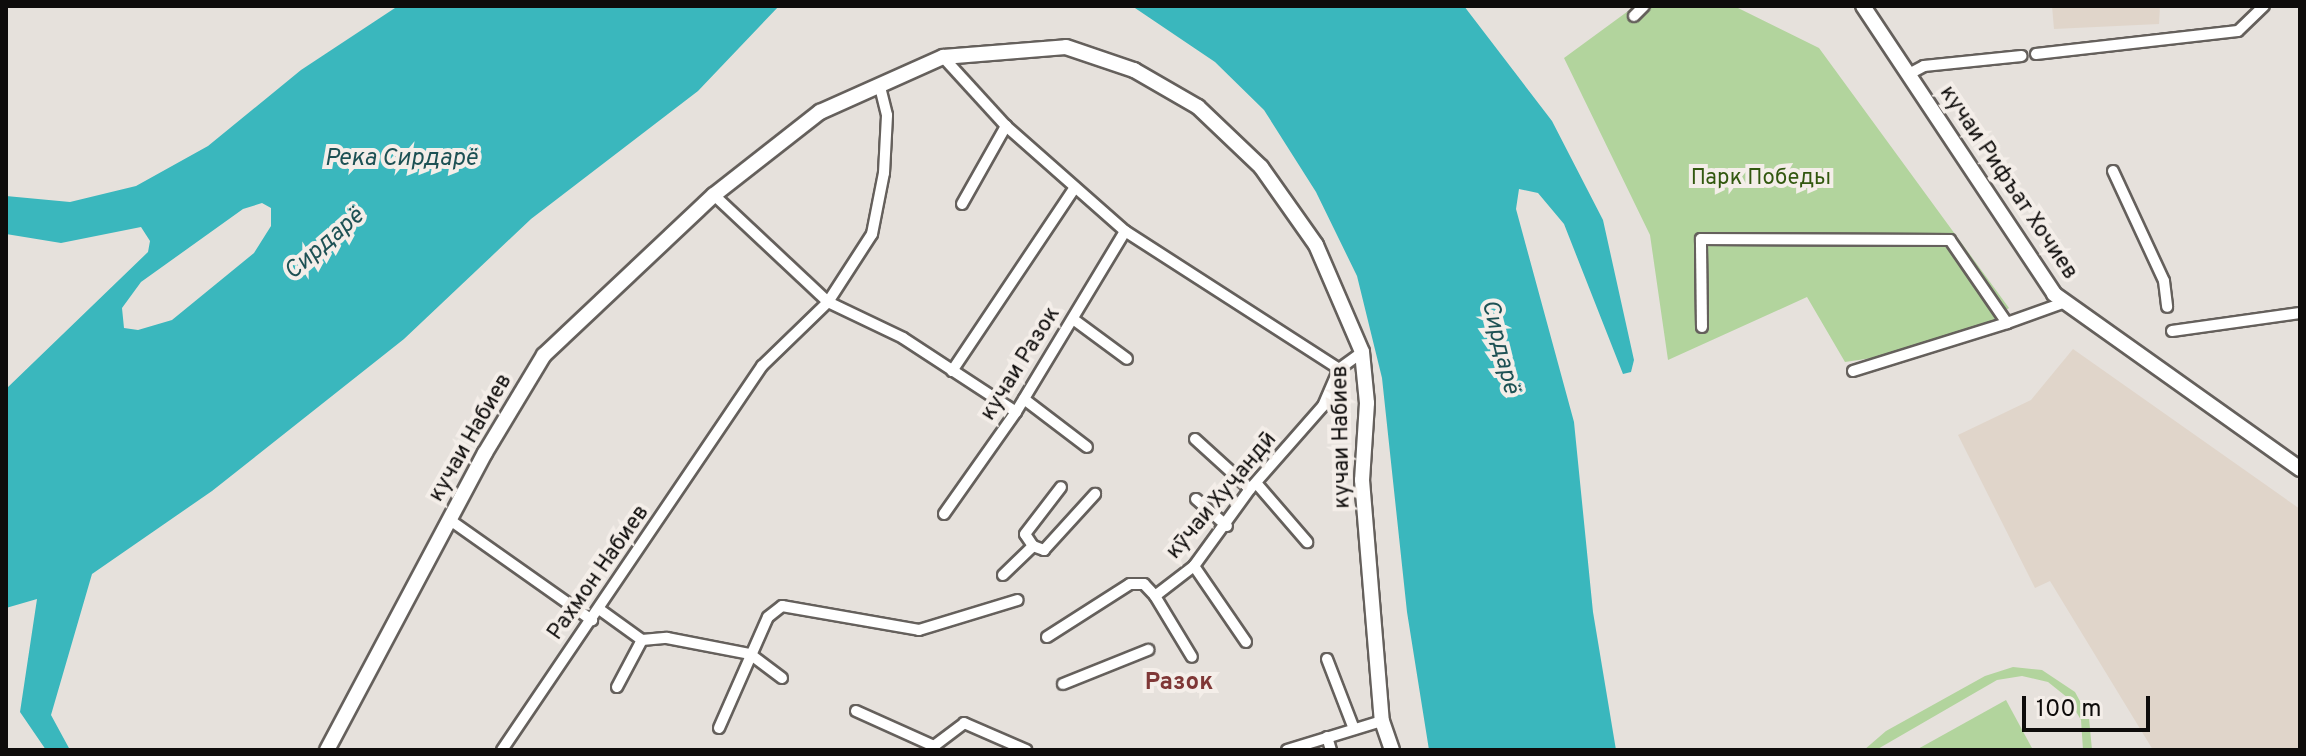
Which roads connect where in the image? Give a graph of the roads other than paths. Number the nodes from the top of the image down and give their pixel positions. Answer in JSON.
{"nodes":[{"id":1,"x":1644,"y":6,"type":"edge"},
{"id":2,"x":1863,"y":6,"type":"edge"},
{"id":3,"x":2264,"y":6,"type":"edge"},
{"id":4,"x":1634,"y":16,"type":"dead end"},
{"id":5,"x":2036,"y":54,"type":"dead end"},
{"id":6,"x":2021,"y":56,"type":"dead end"},
{"id":7,"x":943,"y":57,"type":"junction"},
{"id":8,"x":1909,"y":74,"type":"junction"},
{"id":9,"x":880,"y":86,"type":"junction"},
{"id":10,"x":1006,"y":126,"type":"junction"},
{"id":11,"x":2113,"y":171,"type":"dead end"},
{"id":12,"x":1075,"y":187,"type":"junction"},
{"id":13,"x":714,"y":195,"type":"junction"},
{"id":14,"x":962,"y":204,"type":"dead end"},
{"id":15,"x":1125,"y":231,"type":"junction"},
{"id":16,"x":828,"y":302,"type":"junction"},
{"id":17,"x":2063,"y":303,"type":"junction"},
{"id":18,"x":2167,"y":307,"type":"dead end"},
{"id":19,"x":2300,"y":313,"type":"edge"},
{"id":20,"x":1073,"y":319,"type":"junction"},
{"id":21,"x":2007,"y":323,"type":"junction"},
{"id":22,"x":1702,"y":327,"type":"dead end"},
{"id":23,"x":2172,"y":331,"type":"dead end"},
{"id":24,"x":1362,"y":352,"type":"junction"},
{"id":25,"x":1127,"y":359,"type":"dead end"},
{"id":26,"x":1339,"y":369,"type":"junction"},
{"id":27,"x":952,"y":371,"type":"junction"},
{"id":28,"x":1853,"y":371,"type":"dead end"},
{"id":29,"x":1024,"y":399,"type":"junction"},
{"id":30,"x":1016,"y":412,"type":"junction"},
{"id":31,"x":1195,"y":439,"type":"dead end"},
{"id":32,"x":1087,"y":447,"type":"dead end"},
{"id":33,"x":2300,"y":469,"type":"edge"},
{"id":34,"x":1254,"y":486,"type":"junction"},
{"id":35,"x":1061,"y":487,"type":"dead end"},
{"id":36,"x":1095,"y":494,"type":"dead end"},
{"id":37,"x":1196,"y":499,"type":"dead end"},
{"id":38,"x":944,"y":514,"type":"dead end"},
{"id":39,"x":450,"y":520,"type":"junction"},
{"id":40,"x":1227,"y":526,"type":"junction"},
{"id":41,"x":1307,"y":542,"type":"dead end"},
{"id":42,"x":1033,"y":546,"type":"junction"},
{"id":43,"x":1194,"y":566,"type":"junction"},
{"id":44,"x":1003,"y":575,"type":"dead end"},
{"id":45,"x":1155,"y":596,"type":"junction"},
{"id":46,"x":1018,"y":600,"type":"dead end"},
{"id":47,"x":599,"y":609,"type":"junction"},
{"id":48,"x":592,"y":620,"type":"junction"},
{"id":49,"x":1047,"y":637,"type":"dead end"},
{"id":50,"x":642,"y":640,"type":"junction"},
{"id":51,"x":1246,"y":642,"type":"dead end"},
{"id":52,"x":1148,"y":650,"type":"dead end"},
{"id":53,"x":750,"y":654,"type":"junction"},
{"id":54,"x":1192,"y":657,"type":"dead end"},
{"id":55,"x":1327,"y":659,"type":"dead end"},
{"id":56,"x":782,"y":678,"type":"dead end"},
{"id":57,"x":1063,"y":684,"type":"dead end"},
{"id":58,"x":617,"y":687,"type":"dead end"},
{"id":59,"x":856,"y":711,"type":"dead end"},
{"id":60,"x":1382,"y":721,"type":"junction"},
{"id":61,"x":719,"y":728,"type":"dead end"},
{"id":62,"x":1354,"y":729,"type":"junction"},
{"id":63,"x":1327,"y":737,"type":"junction"},
{"id":64,"x":327,"y":750,"type":"edge"},
{"id":65,"x":502,"y":750,"type":"edge"},
{"id":66,"x":1026,"y":750,"type":"edge"},
{"id":67,"x":1287,"y":750,"type":"edge"},
{"id":68,"x":1331,"y":750,"type":"edge"},
{"id":69,"x":1392,"y":750,"type":"edge"}],
"edges":[{"from":1,"to":4,"type":"street"},
{"from":2,"to":8,"type":"main road","name":"кучаи Рифъат Хочиев"},
{"from":3,"to":5,"type":"street"},
{"from":6,"to":8,"type":"street"},
{"from":7,"to":9,"type":"main road","name":"кучаи Набиев"},
{"from":7,"to":10,"type":"street","name":"кучаи Набиев"},
{"from":7,"to":24,"type":"main road","name":"кучаи Набиев"},
{"from":8,"to":17,"type":"main road","name":"кучаи Рифъат Хочиев"},
{"from":9,"to":13,"type":"main road","name":"кучаи Набиев"},
{"from":9,"to":16,"type":"street"},
{"from":10,"to":12,"type":"street","name":"кучаи Набиев"},
{"from":10,"to":14,"type":"street"},
{"from":11,"to":18,"type":"street"},
{"from":12,"to":15,"type":"street","name":"кучаи Набиев"},
{"from":12,"to":27,"type":"street"},
{"from":13,"to":16,"type":"street"},
{"from":13,"to":39,"type":"main road","name":"кучаи Набиев"},
{"from":15,"to":20,"type":"street","name":"кучаи Разок"},
{"from":15,"to":26,"type":"street","name":"кучаи Набиев"},
{"from":16,"to":27,"type":"street"},
{"from":16,"to":47,"type":"street","name":"Рахмон Набиев"},
{"from":17,"to":21,"type":"street"},
{"from":17,"to":33,"type":"main road","name":"кучаи Рифъат Хочиев"},
{"from":19,"to":23,"type":"street"},
{"from":20,"to":25,"type":"street"},
{"from":20,"to":29,"type":"street","name":"кучаи Разок"},
{"from":21,"to":22,"type":"street"},
{"from":21,"to":28,"type":"street"},
{"from":24,"to":26,"type":"street"},
{"from":24,"to":60,"type":"main road","name":"кучаи Набиев"},
{"from":26,"to":34,"type":"street","name":"кӯчаи Хуҷандӣ"},
{"from":27,"to":30,"type":"street"},
{"from":29,"to":30,"type":"street","name":"кучаи Разок"},
{"from":29,"to":32,"type":"street"},
{"from":30,"to":38,"type":"street","name":"кучаи Разок"},
{"from":31,"to":34,"type":"street"},
{"from":34,"to":40,"type":"street","name":"кӯчаи Хуҷандӣ"},
{"from":34,"to":41,"type":"street"},
{"from":35,"to":42,"type":"street"},
{"from":36,"to":42,"type":"street"},
{"from":37,"to":40,"type":"street"},
{"from":39,"to":48,"type":"street"},
{"from":39,"to":64,"type":"main road","name":"кучаи Набиев"},
{"from":40,"to":43,"type":"street","name":"кӯчаи Хуҷандӣ"},
{"from":42,"to":44,"type":"street"},
{"from":43,"to":45,"type":"street","name":"кӯчаи Хуҷандӣ"},
{"from":43,"to":51,"type":"street"},
{"from":45,"to":49,"type":"street"},
{"from":45,"to":54,"type":"street"},
{"from":46,"to":53,"type":"street"},
{"from":47,"to":48,"type":"street","name":"Рахмон Набиев"},
{"from":47,"to":50,"type":"street"},
{"from":48,"to":65,"type":"street","name":"Рахмон Набиев"},
{"from":50,"to":53,"type":"street"},
{"from":50,"to":58,"type":"street"},
{"from":52,"to":57,"type":"street"},
{"from":53,"to":56,"type":"street"},
{"from":53,"to":61,"type":"street"},
{"from":55,"to":62,"type":"street"},
{"from":59,"to":66,"type":"street"},
{"from":60,"to":62,"type":"street"},
{"from":60,"to":69,"type":"main road","name":"кучаи Набиев"},
{"from":62,"to":63,"type":"street"},
{"from":63,"to":67,"type":"street"},
{"from":63,"to":68,"type":"street"}]}
